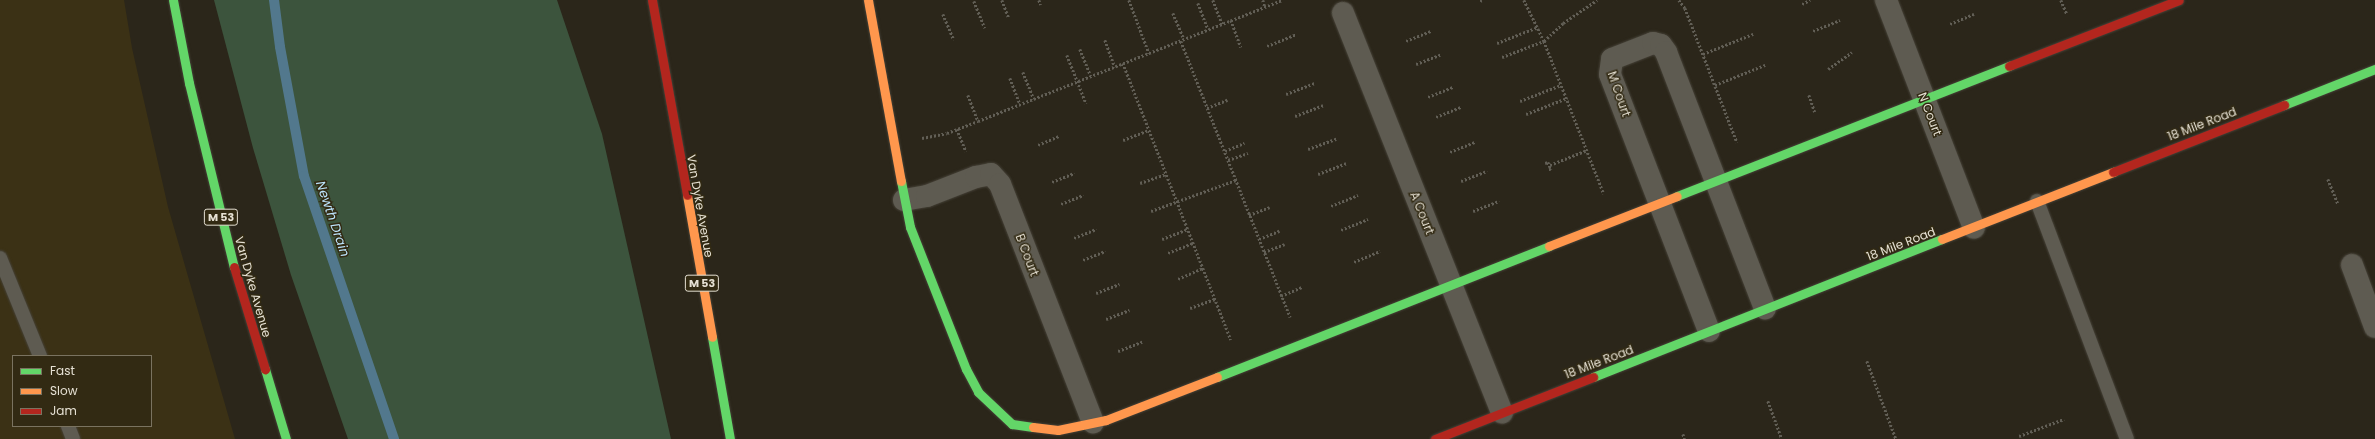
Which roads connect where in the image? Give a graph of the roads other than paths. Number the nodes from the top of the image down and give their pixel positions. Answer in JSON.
{"nodes":[{"id":1,"x":173,"y":0,"type":"edge"},
{"id":2,"x":644,"y":0,"type":"edge"},
{"id":3,"x":652,"y":0,"type":"edge"},
{"id":4,"x":868,"y":0,"type":"edge"},
{"id":5,"x":1886,"y":0,"type":"edge"},
{"id":6,"x":2179,"y":0,"type":"edge"},
{"id":7,"x":654,"y":11,"type":"junction"},
{"id":8,"x":1343,"y":13,"type":"dead end"},
{"id":9,"x":2375,"y":68,"type":"edge"},
{"id":10,"x":1924,"y":100,"type":"junction"},
{"id":11,"x":1716,"y":181,"type":"junction"},
{"id":12,"x":904,"y":200,"type":"junction"},
{"id":13,"x":2037,"y":201,"type":"junction"},
{"id":14,"x":1660,"y":204,"type":"junction"},
{"id":15,"x":1974,"y":228,"type":"junction"},
{"id":16,"x":0,"y":258,"type":"edge"},
{"id":17,"x":2352,"y":265,"type":"dead end"},
{"id":18,"x":1451,"y":285,"type":"junction"},
{"id":19,"x":1765,"y":309,"type":"junction"},
{"id":20,"x":2375,"y":327,"type":"edge"},
{"id":21,"x":1709,"y":331,"type":"junction"},
{"id":22,"x":40,"y":355,"type":"edge"},
{"id":23,"x":1502,"y":413,"type":"junction"},
{"id":24,"x":1093,"y":423,"type":"junction"},
{"id":25,"x":68,"y":427,"type":"edge"},
{"id":26,"x":1439,"y":438,"type":"edge"},
{"id":27,"x":73,"y":439,"type":"edge"},
{"id":28,"x":286,"y":439,"type":"edge"},
{"id":29,"x":730,"y":439,"type":"edge"},
{"id":30,"x":2126,"y":439,"type":"edge"}],
"edges":[{"from":1,"to":28,"type":"street","name":"Van Dyke Avenue","number":"M 53"},
{"from":2,"to":7,"type":"street"},
{"from":3,"to":7,"type":"street","name":"Van Dyke Avenue","number":"M 53"},
{"from":4,"to":12,"type":"street"},
{"from":5,"to":10,"type":"street","name":"N Court"},
{"from":6,"to":10,"type":"street"},
{"from":7,"to":29,"type":"street","name":"Van Dyke Avenue","number":"M 53"},
{"from":8,"to":18,"type":"street","name":"A Court"},
{"from":9,"to":13,"type":"street","name":"18 Mile Road"},
{"from":10,"to":11,"type":"street"},
{"from":10,"to":15,"type":"street","name":"N Court"},
{"from":11,"to":14,"type":"street"},
{"from":11,"to":14,"type":"street","name":"M Court"},
{"from":11,"to":19,"type":"street","name":"M Court"},
{"from":12,"to":24,"type":"street"},
{"from":12,"to":24,"type":"street","name":"B Court"},
{"from":13,"to":15,"type":"street","name":"18 Mile Road"},
{"from":13,"to":30,"type":"lane"},
{"from":14,"to":18,"type":"street"},
{"from":14,"to":21,"type":"street","name":"M Court"},
{"from":15,"to":19,"type":"street","name":"18 Mile Road"},
{"from":16,"to":22,"type":"lane"},
{"from":17,"to":20,"type":"street"},
{"from":18,"to":23,"type":"street","name":"A Court"},
{"from":18,"to":24,"type":"street"},
{"from":19,"to":21,"type":"street","name":"18 Mile Road"},
{"from":21,"to":23,"type":"street","name":"18 Mile Road"},
{"from":23,"to":26,"type":"street","name":"18 Mile Road"},
{"from":25,"to":27,"type":"lane"}]}
